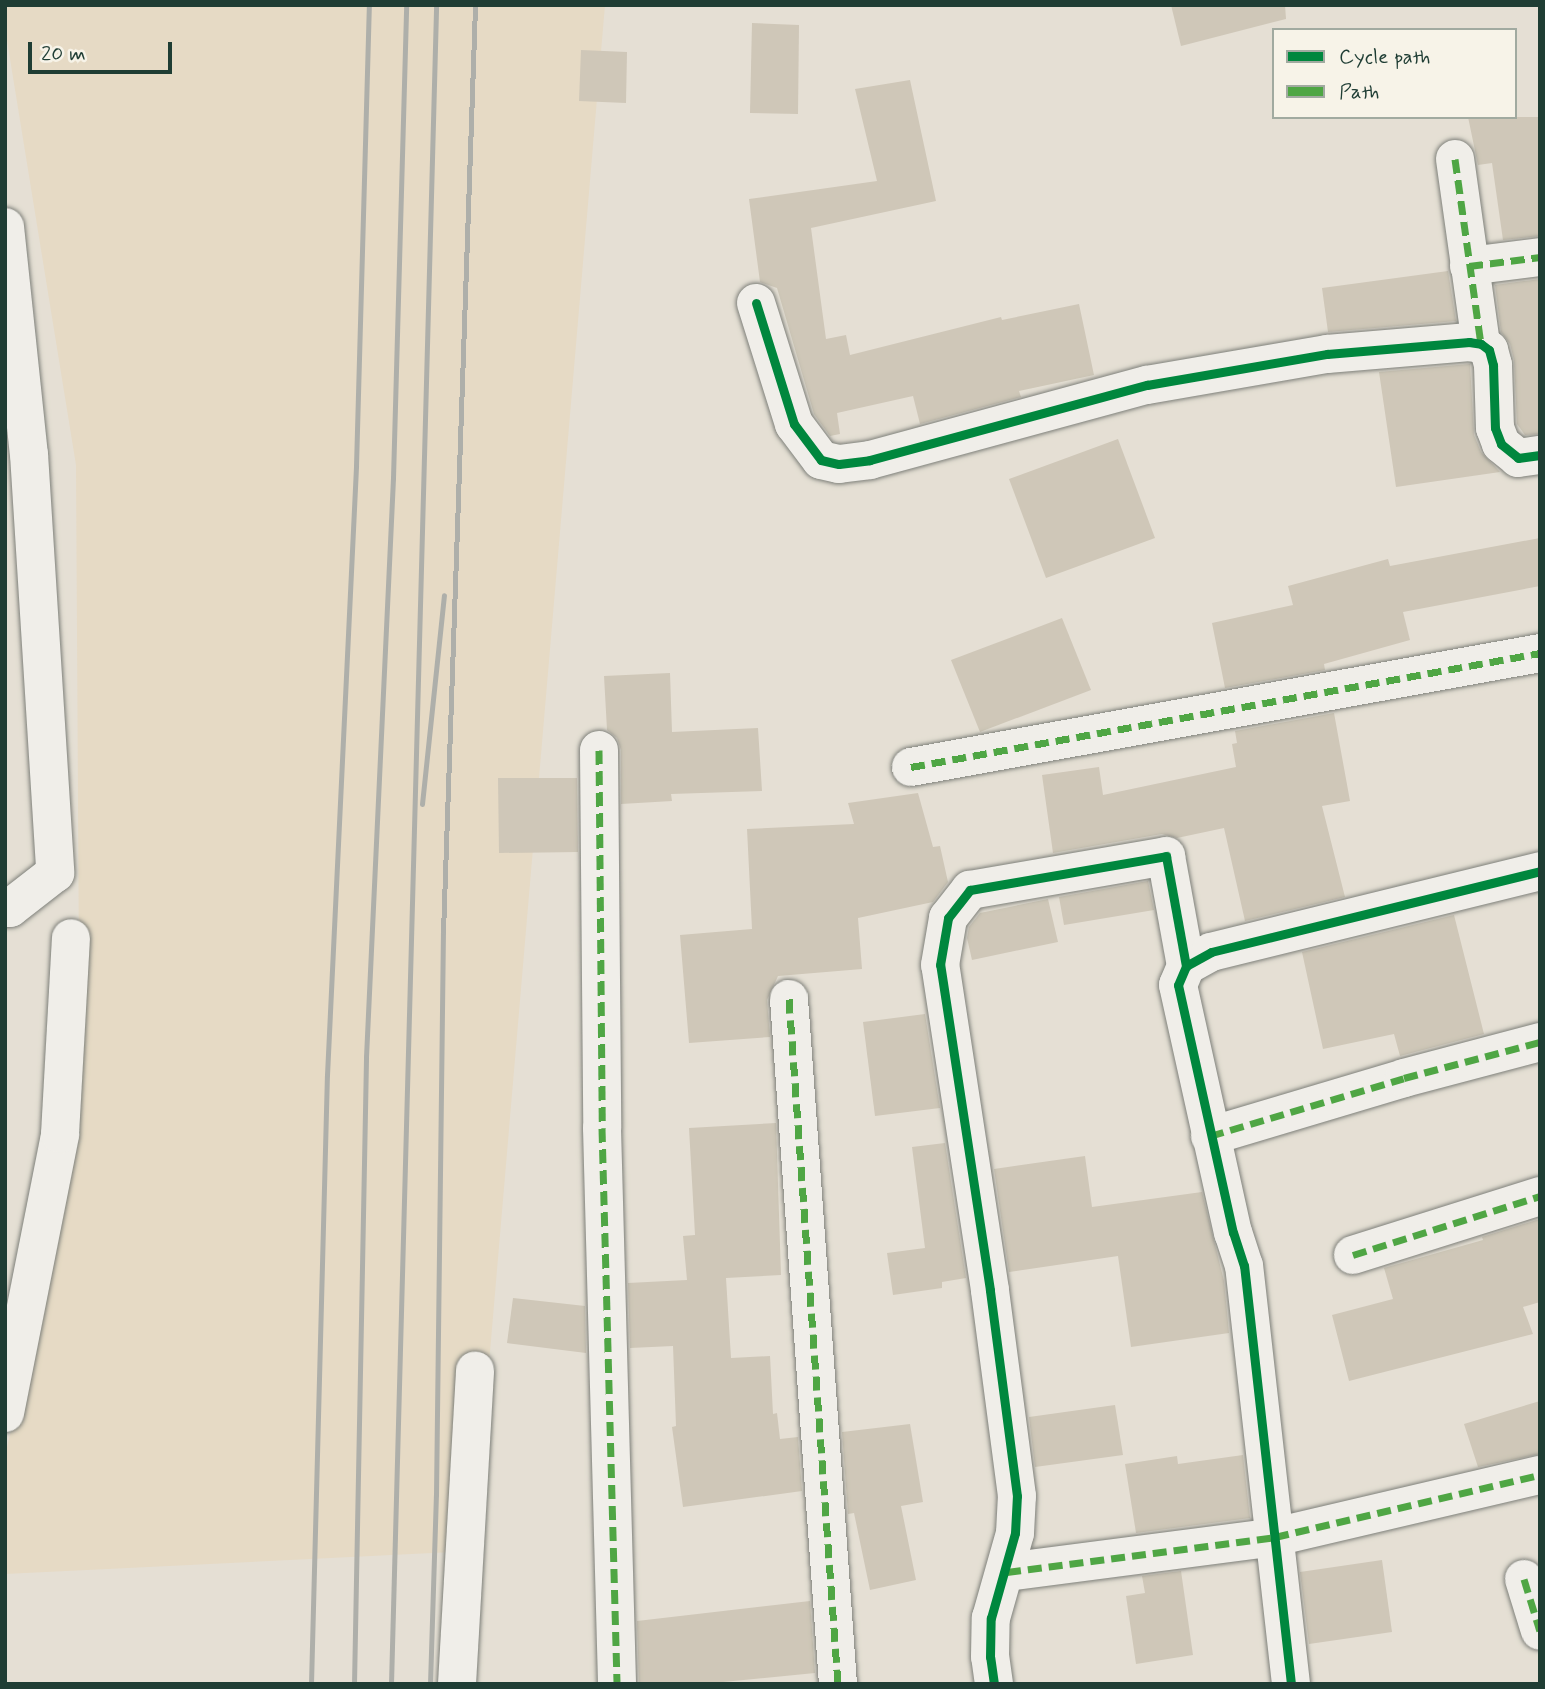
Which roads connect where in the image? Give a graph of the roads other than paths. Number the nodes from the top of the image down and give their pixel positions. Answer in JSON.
{"nodes":[{"id":1,"x":1455,"y":159,"type":"dead end"},
{"id":2,"x":5,"y":227,"type":"edge"},
{"id":3,"x":1540,"y":257,"type":"edge"},
{"id":4,"x":1469,"y":266,"type":"junction"},
{"id":5,"x":756,"y":303,"type":"dead end"},
{"id":6,"x":1480,"y":344,"type":"junction"},
{"id":7,"x":1540,"y":455,"type":"edge"},
{"id":8,"x":1540,"y":653,"type":"edge"},
{"id":9,"x":598,"y":750,"type":"dead end"},
{"id":10,"x":911,"y":766,"type":"dead end"},
{"id":11,"x":1540,"y":871,"type":"edge"},
{"id":12,"x":5,"y":908,"type":"edge"},
{"id":13,"x":71,"y":938,"type":"dead end"},
{"id":14,"x":1186,"y":966,"type":"junction"},
{"id":15,"x":789,"y":999,"type":"dead end"},
{"id":16,"x":1540,"y":1042,"type":"edge"},
{"id":17,"x":1210,"y":1136,"type":"junction"},
{"id":18,"x":1540,"y":1196,"type":"edge"},
{"id":19,"x":1353,"y":1255,"type":"dead end"},
{"id":20,"x":475,"y":1370,"type":"dead end"},
{"id":21,"x":5,"y":1413,"type":"edge"},
{"id":22,"x":1540,"y":1475,"type":"edge"},
{"id":23,"x":1275,"y":1536,"type":"junction"},
{"id":24,"x":1007,"y":1572,"type":"junction"},
{"id":25,"x":1524,"y":1579,"type":"dead end"},
{"id":26,"x":1540,"y":1631,"type":"edge"},
{"id":27,"x":457,"y":1684,"type":"edge"},
{"id":28,"x":617,"y":1684,"type":"edge"},
{"id":29,"x":838,"y":1684,"type":"edge"},
{"id":30,"x":994,"y":1684,"type":"edge"},
{"id":31,"x":1291,"y":1684,"type":"edge"}],
"edges":[{"from":1,"to":4,"type":"street"},
{"from":2,"to":12,"type":"street"},
{"from":3,"to":4,"type":"street"},
{"from":4,"to":6,"type":"street"},
{"from":5,"to":6,"type":"street"},
{"from":6,"to":7,"type":"street"},
{"from":8,"to":10,"type":"street"},
{"from":9,"to":28,"type":"street"},
{"from":11,"to":14,"type":"street"},
{"from":13,"to":21,"type":"street"},
{"from":14,"to":17,"type":"street"},
{"from":14,"to":24,"type":"street"},
{"from":15,"to":29,"type":"street"},
{"from":16,"to":17,"type":"street"},
{"from":17,"to":23,"type":"street"},
{"from":18,"to":19,"type":"street"},
{"from":20,"to":27,"type":"street"},
{"from":22,"to":23,"type":"street"},
{"from":23,"to":24,"type":"street"},
{"from":23,"to":31,"type":"street"},
{"from":24,"to":30,"type":"street"},
{"from":25,"to":26,"type":"street"}]}
